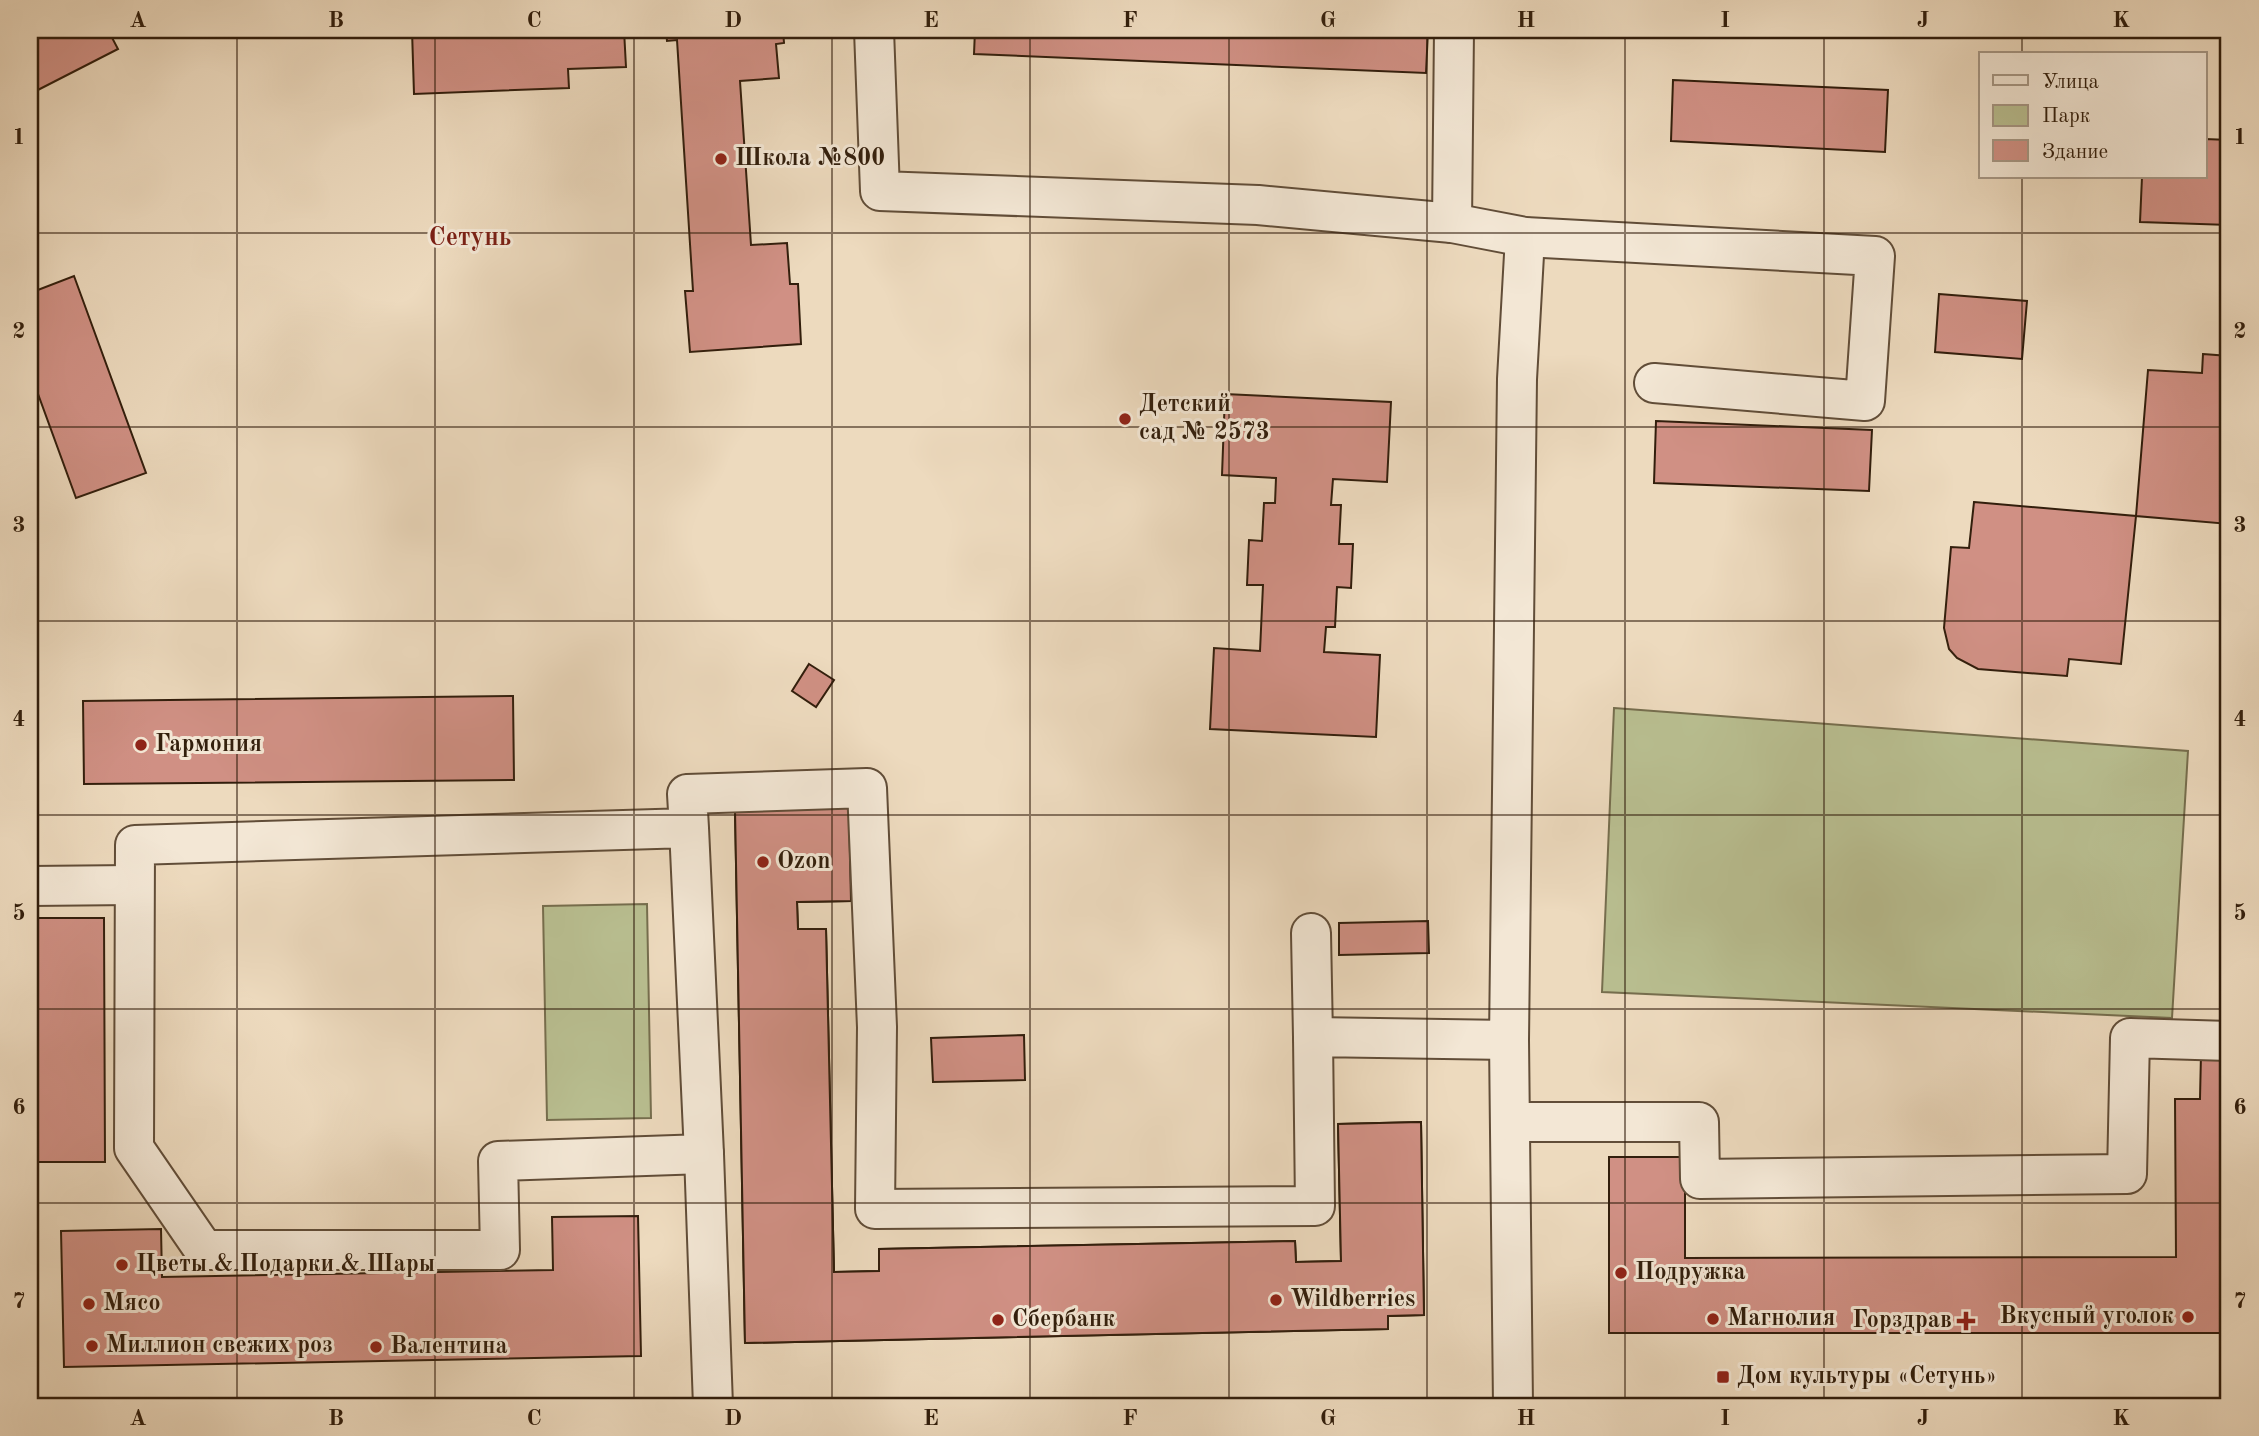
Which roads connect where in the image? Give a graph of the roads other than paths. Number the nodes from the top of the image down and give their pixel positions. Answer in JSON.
{"nodes":[{"id":1,"x":874,"y":30,"type":"edge"},
{"id":2,"x":1454,"y":30,"type":"edge"},
{"id":3,"x":1452,"y":223,"type":"junction"},
{"id":4,"x":1525,"y":237,"type":"junction"},
{"id":5,"x":1654,"y":383,"type":"dead end"},
{"id":6,"x":689,"y":828,"type":"junction"},
{"id":7,"x":133,"y":885,"type":"junction"},
{"id":8,"x":30,"y":886,"type":"edge"},
{"id":9,"x":1311,"y":933,"type":"dead end"},
{"id":10,"x":1313,"y":1037,"type":"junction"},
{"id":11,"x":1509,"y":1040,"type":"junction"},
{"id":12,"x":2229,"y":1041,"type":"edge"},
{"id":13,"x":1512,"y":1122,"type":"junction"},
{"id":14,"x":704,"y":1154,"type":"junction"},
{"id":15,"x":713,"y":1406,"type":"edge"},
{"id":16,"x":1513,"y":1406,"type":"edge"}],
"edges":[{"from":1,"to":3,"type":"lane"},
{"from":2,"to":3,"type":"lane"},
{"from":3,"to":4,"type":"lane"},
{"from":4,"to":5,"type":"lane"},
{"from":4,"to":11,"type":"lane"},
{"from":6,"to":7,"type":"lane"},
{"from":6,"to":10,"type":"lane"},
{"from":6,"to":14,"type":"lane"},
{"from":7,"to":8,"type":"lane"},
{"from":7,"to":14,"type":"lane"},
{"from":9,"to":10,"type":"lane"},
{"from":10,"to":11,"type":"lane"},
{"from":11,"to":13,"type":"lane"},
{"from":12,"to":13,"type":"lane"},
{"from":13,"to":16,"type":"lane"},
{"from":14,"to":15,"type":"lane"}]}
